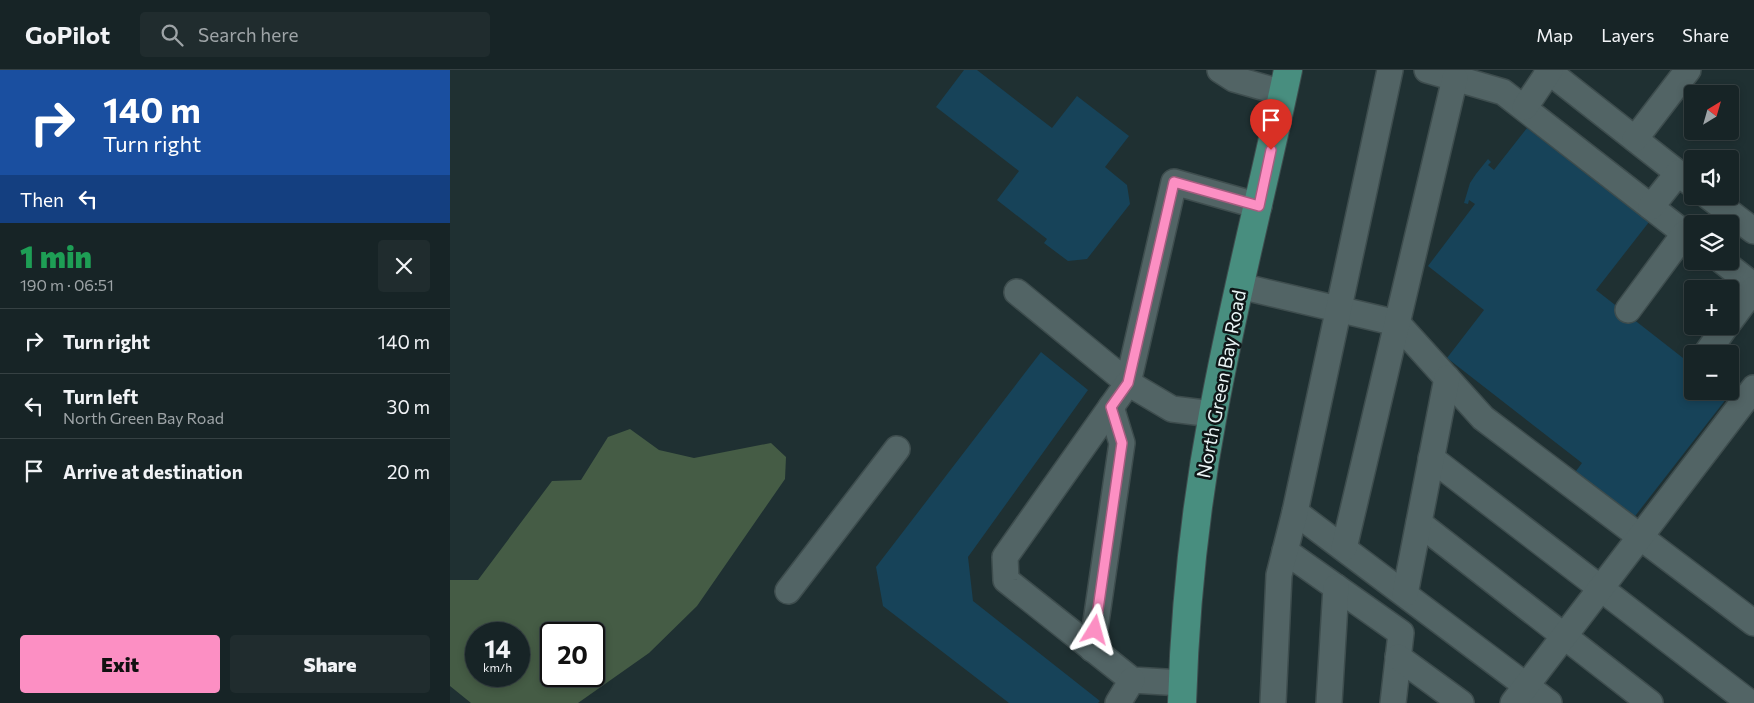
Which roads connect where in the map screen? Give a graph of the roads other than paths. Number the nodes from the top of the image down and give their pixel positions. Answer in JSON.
{"nodes":[{"id":1,"x":1220,"y":70,"type":"edge"},
{"id":2,"x":1390,"y":70,"type":"edge"},
{"id":3,"x":1427,"y":70,"type":"edge"},
{"id":4,"x":1688,"y":70,"type":"edge"},
{"id":5,"x":1549,"y":71,"type":"edge"},
{"id":6,"x":1455,"y":78,"type":"junction"},
{"id":7,"x":1286,"y":82,"type":"edge"},
{"id":8,"x":1524,"y":107,"type":"junction"},
{"id":9,"x":1635,"y":139,"type":"junction"},
{"id":10,"x":1684,"y":178,"type":"edge"},
{"id":11,"x":1684,"y":180,"type":"edge"},
{"id":12,"x":1720,"y":205,"type":"edge"},
{"id":13,"x":1259,"y":206,"type":"junction"},
{"id":14,"x":1651,"y":207,"type":"junction"},
{"id":15,"x":1754,"y":231,"type":"edge"},
{"id":16,"x":1684,"y":232,"type":"edge"},
{"id":17,"x":1684,"y":242,"type":"edge"},
{"id":18,"x":1733,"y":270,"type":"edge"},
{"id":19,"x":1240,"y":286,"type":"junction"},
{"id":20,"x":1754,"y":287,"type":"edge"},
{"id":21,"x":1017,"y":292,"type":"dead end"},
{"id":22,"x":1739,"y":308,"type":"edge"},
{"id":23,"x":1337,"y":309,"type":"junction"},
{"id":24,"x":1628,"y":310,"type":"dead end"},
{"id":25,"x":1397,"y":323,"type":"junction"},
{"id":26,"x":1447,"y":378,"type":"junction"},
{"id":27,"x":1128,"y":383,"type":"junction"},
{"id":28,"x":1754,"y":388,"type":"edge"},
{"id":29,"x":1111,"y":407,"type":"junction"},
{"id":30,"x":1212,"y":414,"type":"junction"},
{"id":31,"x":897,"y":449,"type":"dead end"},
{"id":32,"x":1431,"y":458,"type":"junction"},
{"id":33,"x":1295,"y":512,"type":"junction"},
{"id":34,"x":1419,"y":523,"type":"junction"},
{"id":35,"x":1640,"y":537,"type":"junction"},
{"id":36,"x":1344,"y":548,"type":"junction"},
{"id":37,"x":1285,"y":551,"type":"junction"},
{"id":38,"x":1336,"y":587,"type":"junction"},
{"id":39,"x":1601,"y":589,"type":"junction"},
{"id":40,"x":788,"y":590,"type":"dead end"},
{"id":41,"x":1405,"y":594,"type":"junction"},
{"id":42,"x":1754,"y":623,"type":"edge"},
{"id":43,"x":1564,"y":636,"type":"junction"},
{"id":44,"x":1092,"y":649,"type":"junction"},
{"id":45,"x":1398,"y":657,"type":"junction"},
{"id":46,"x":1132,"y":680,"type":"junction"},
{"id":47,"x":1182,"y":693,"type":"edge"},
{"id":48,"x":1520,"y":694,"type":"edge"},
{"id":49,"x":1118,"y":703,"type":"edge"},
{"id":50,"x":1273,"y":703,"type":"edge"},
{"id":51,"x":1329,"y":703,"type":"edge"},
{"id":52,"x":1393,"y":703,"type":"edge"},
{"id":53,"x":1461,"y":703,"type":"edge"},
{"id":54,"x":1549,"y":703,"type":"edge"},
{"id":55,"x":1650,"y":703,"type":"edge"},
{"id":56,"x":1750,"y":703,"type":"edge"}],
"edges":[{"from":1,"to":7,"type":"street"},
{"from":2,"to":23,"type":"street"},
{"from":3,"to":6,"type":"street"},
{"from":4,"to":9,"type":"street"},
{"from":5,"to":8,"type":"street"},
{"from":5,"to":9,"type":"street"},
{"from":6,"to":8,"type":"street"},
{"from":6,"to":25,"type":"street"},
{"from":7,"to":13,"type":"main road","name":"North Green Bay Road"},
{"from":8,"to":14,"type":"street"},
{"from":9,"to":10,"type":"street"},
{"from":11,"to":14,"type":"street"},
{"from":12,"to":15,"type":"street"},
{"from":13,"to":19,"type":"main road","name":"North Green Bay Road"},
{"from":13,"to":27,"type":"street"},
{"from":14,"to":16,"type":"street"},
{"from":17,"to":24,"type":"street"},
{"from":18,"to":20,"type":"street"},
{"from":19,"to":23,"type":"street"},
{"from":19,"to":30,"type":"main road","name":"North Green Bay Road"},
{"from":20,"to":22,"type":"street"},
{"from":21,"to":27,"type":"street"},
{"from":23,"to":25,"type":"street"},
{"from":23,"to":33,"type":"street"},
{"from":25,"to":26,"type":"street"},
{"from":25,"to":36,"type":"street"},
{"from":26,"to":32,"type":"street"},
{"from":26,"to":35,"type":"street"},
{"from":27,"to":29,"type":"street"},
{"from":27,"to":30,"type":"street"},
{"from":28,"to":35,"type":"street"},
{"from":29,"to":44,"type":"street"},
{"from":29,"to":44,"type":"street"},
{"from":30,"to":47,"type":"main road","name":"North Green Bay Road"},
{"from":31,"to":40,"type":"street"},
{"from":32,"to":34,"type":"street"},
{"from":32,"to":39,"type":"street"},
{"from":33,"to":36,"type":"street"},
{"from":33,"to":37,"type":"street"},
{"from":34,"to":41,"type":"street"},
{"from":34,"to":43,"type":"street"},
{"from":35,"to":39,"type":"street"},
{"from":35,"to":42,"type":"street"},
{"from":36,"to":41,"type":"street"},
{"from":37,"to":38,"type":"street"},
{"from":37,"to":50,"type":"street"},
{"from":38,"to":45,"type":"street"},
{"from":38,"to":51,"type":"street"},
{"from":39,"to":43,"type":"street"},
{"from":39,"to":56,"type":"street"},
{"from":41,"to":48,"type":"street"},
{"from":43,"to":48,"type":"street"},
{"from":43,"to":55,"type":"street"},
{"from":44,"to":46,"type":"street"},
{"from":45,"to":52,"type":"street"},
{"from":45,"to":53,"type":"street"},
{"from":46,"to":47,"type":"street"},
{"from":46,"to":49,"type":"street"},
{"from":48,"to":54,"type":"street"}]}
